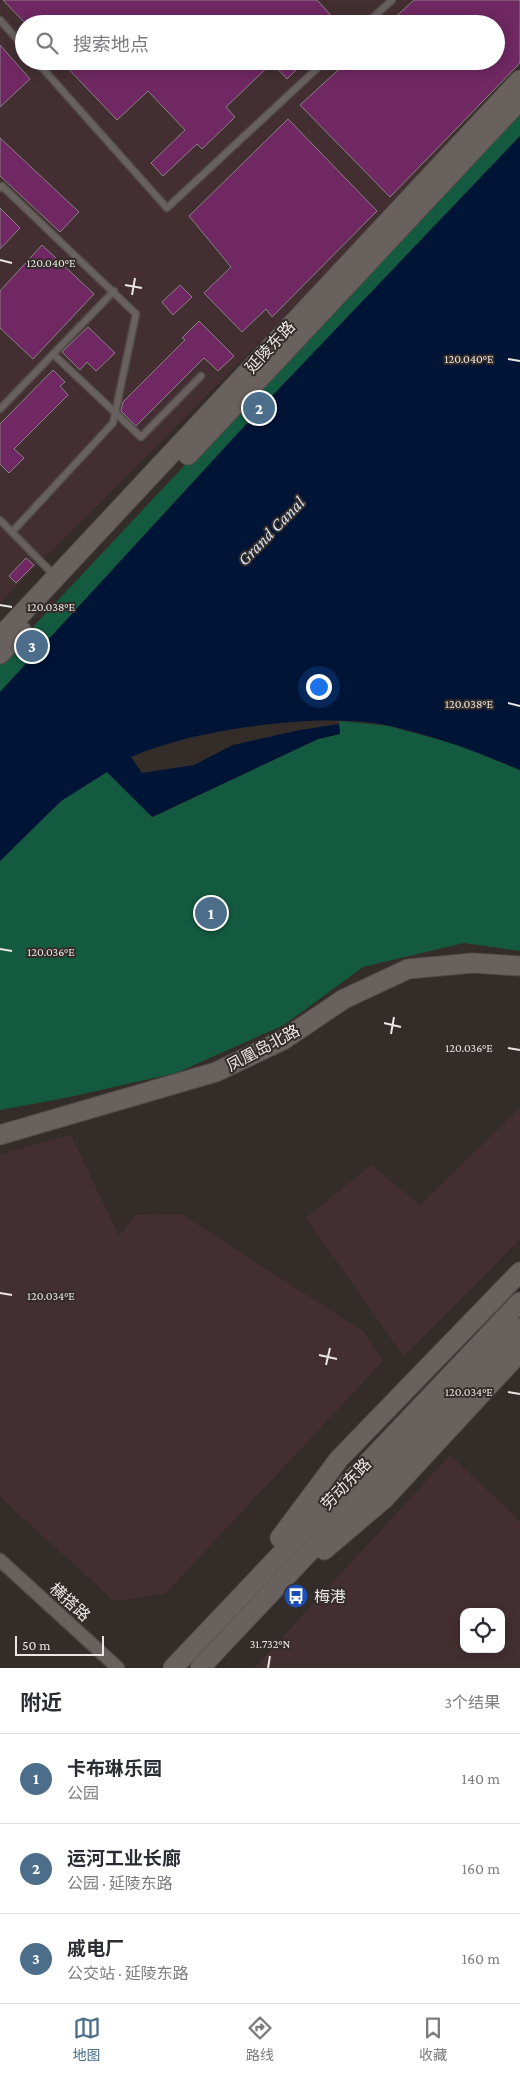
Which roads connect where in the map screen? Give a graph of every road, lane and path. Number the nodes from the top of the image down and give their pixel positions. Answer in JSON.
{"nodes":[{"id":1,"x":392,"y":0,"type":"edge"},
{"id":2,"x":376,"y":15,"type":"edge"},
{"id":3,"x":0,"y":20,"type":"edge"},
{"id":4,"x":15,"y":37,"type":"edge"},
{"id":5,"x":44,"y":70,"type":"edge"},
{"id":6,"x":315,"y":70,"type":"edge"},
{"id":7,"x":520,"y":80,"type":"edge"},
{"id":8,"x":520,"y":100,"type":"edge"},
{"id":9,"x":0,"y":188,"type":"edge"},
{"id":10,"x":114,"y":291,"type":"junction"},
{"id":11,"x":53,"y":354,"type":"junction"},
{"id":12,"x":202,"y":376,"type":"dead end"},
{"id":13,"x":0,"y":409,"type":"edge"},
{"id":14,"x":115,"y":413,"type":"junction"},
{"id":15,"x":0,"y":520,"type":"edge"},
{"id":16,"x":6,"y":525,"type":"junction"},
{"id":17,"x":0,"y":531,"type":"edge"},
{"id":18,"x":12,"y":532,"type":"junction"},
{"id":19,"x":57,"y":578,"type":"junction"},
{"id":20,"x":0,"y":637,"type":"edge"},
{"id":21,"x":0,"y":654,"type":"edge"},
{"id":22,"x":520,"y":966,"type":"edge"},
{"id":23,"x":0,"y":1135,"type":"edge"},
{"id":24,"x":520,"y":1272,"type":"edge"},
{"id":25,"x":520,"y":1302,"type":"edge"},
{"id":26,"x":520,"y":1328,"type":"edge"},
{"id":27,"x":520,"y":1352,"type":"edge"},
{"id":28,"x":0,"y":1560,"type":"edge"},
{"id":29,"x":231,"y":1604,"type":"junction"},
{"id":30,"x":245,"y":1618,"type":"junction"},
{"id":31,"x":118,"y":1668,"type":"edge"},
{"id":32,"x":173,"y":1668,"type":"edge"},
{"id":33,"x":200,"y":1668,"type":"edge"}],
"edges":[{"from":1,"to":2,"type":"lane"},
{"from":3,"to":4,"type":"lane"},
{"from":5,"to":6,"type":"lane"},
{"from":7,"to":19,"type":"main road","name":"延陵东路"},
{"from":8,"to":21,"type":"main road","name":"延陵东路"},
{"from":9,"to":10,"type":"lane"},
{"from":10,"to":11,"type":"lane"},
{"from":10,"to":14,"type":"lane"},
{"from":11,"to":13,"type":"lane"},
{"from":11,"to":14,"type":"lane"},
{"from":12,"to":14,"type":"lane"},
{"from":14,"to":18,"type":"lane"},
{"from":15,"to":16,"type":"lane"},
{"from":16,"to":17,"type":"lane"},
{"from":16,"to":18,"type":"lane"},
{"from":18,"to":19,"type":"lane"},
{"from":19,"to":20,"type":"main road","name":"延陵东路"},
{"from":22,"to":23,"type":"main road","name":"凤凰岛北路"},
{"from":24,"to":29,"type":"main road"},
{"from":25,"to":29,"type":"main road","name":"劳动东路"},
{"from":26,"to":30,"type":"main road","name":"劳动东路"},
{"from":27,"to":30,"type":"main road"},
{"from":28,"to":31,"type":"street","name":"横搭路"},
{"from":29,"to":32,"type":"main road","name":"劳动东路"},
{"from":30,"to":33,"type":"main road","name":"劳动东路"}]}
